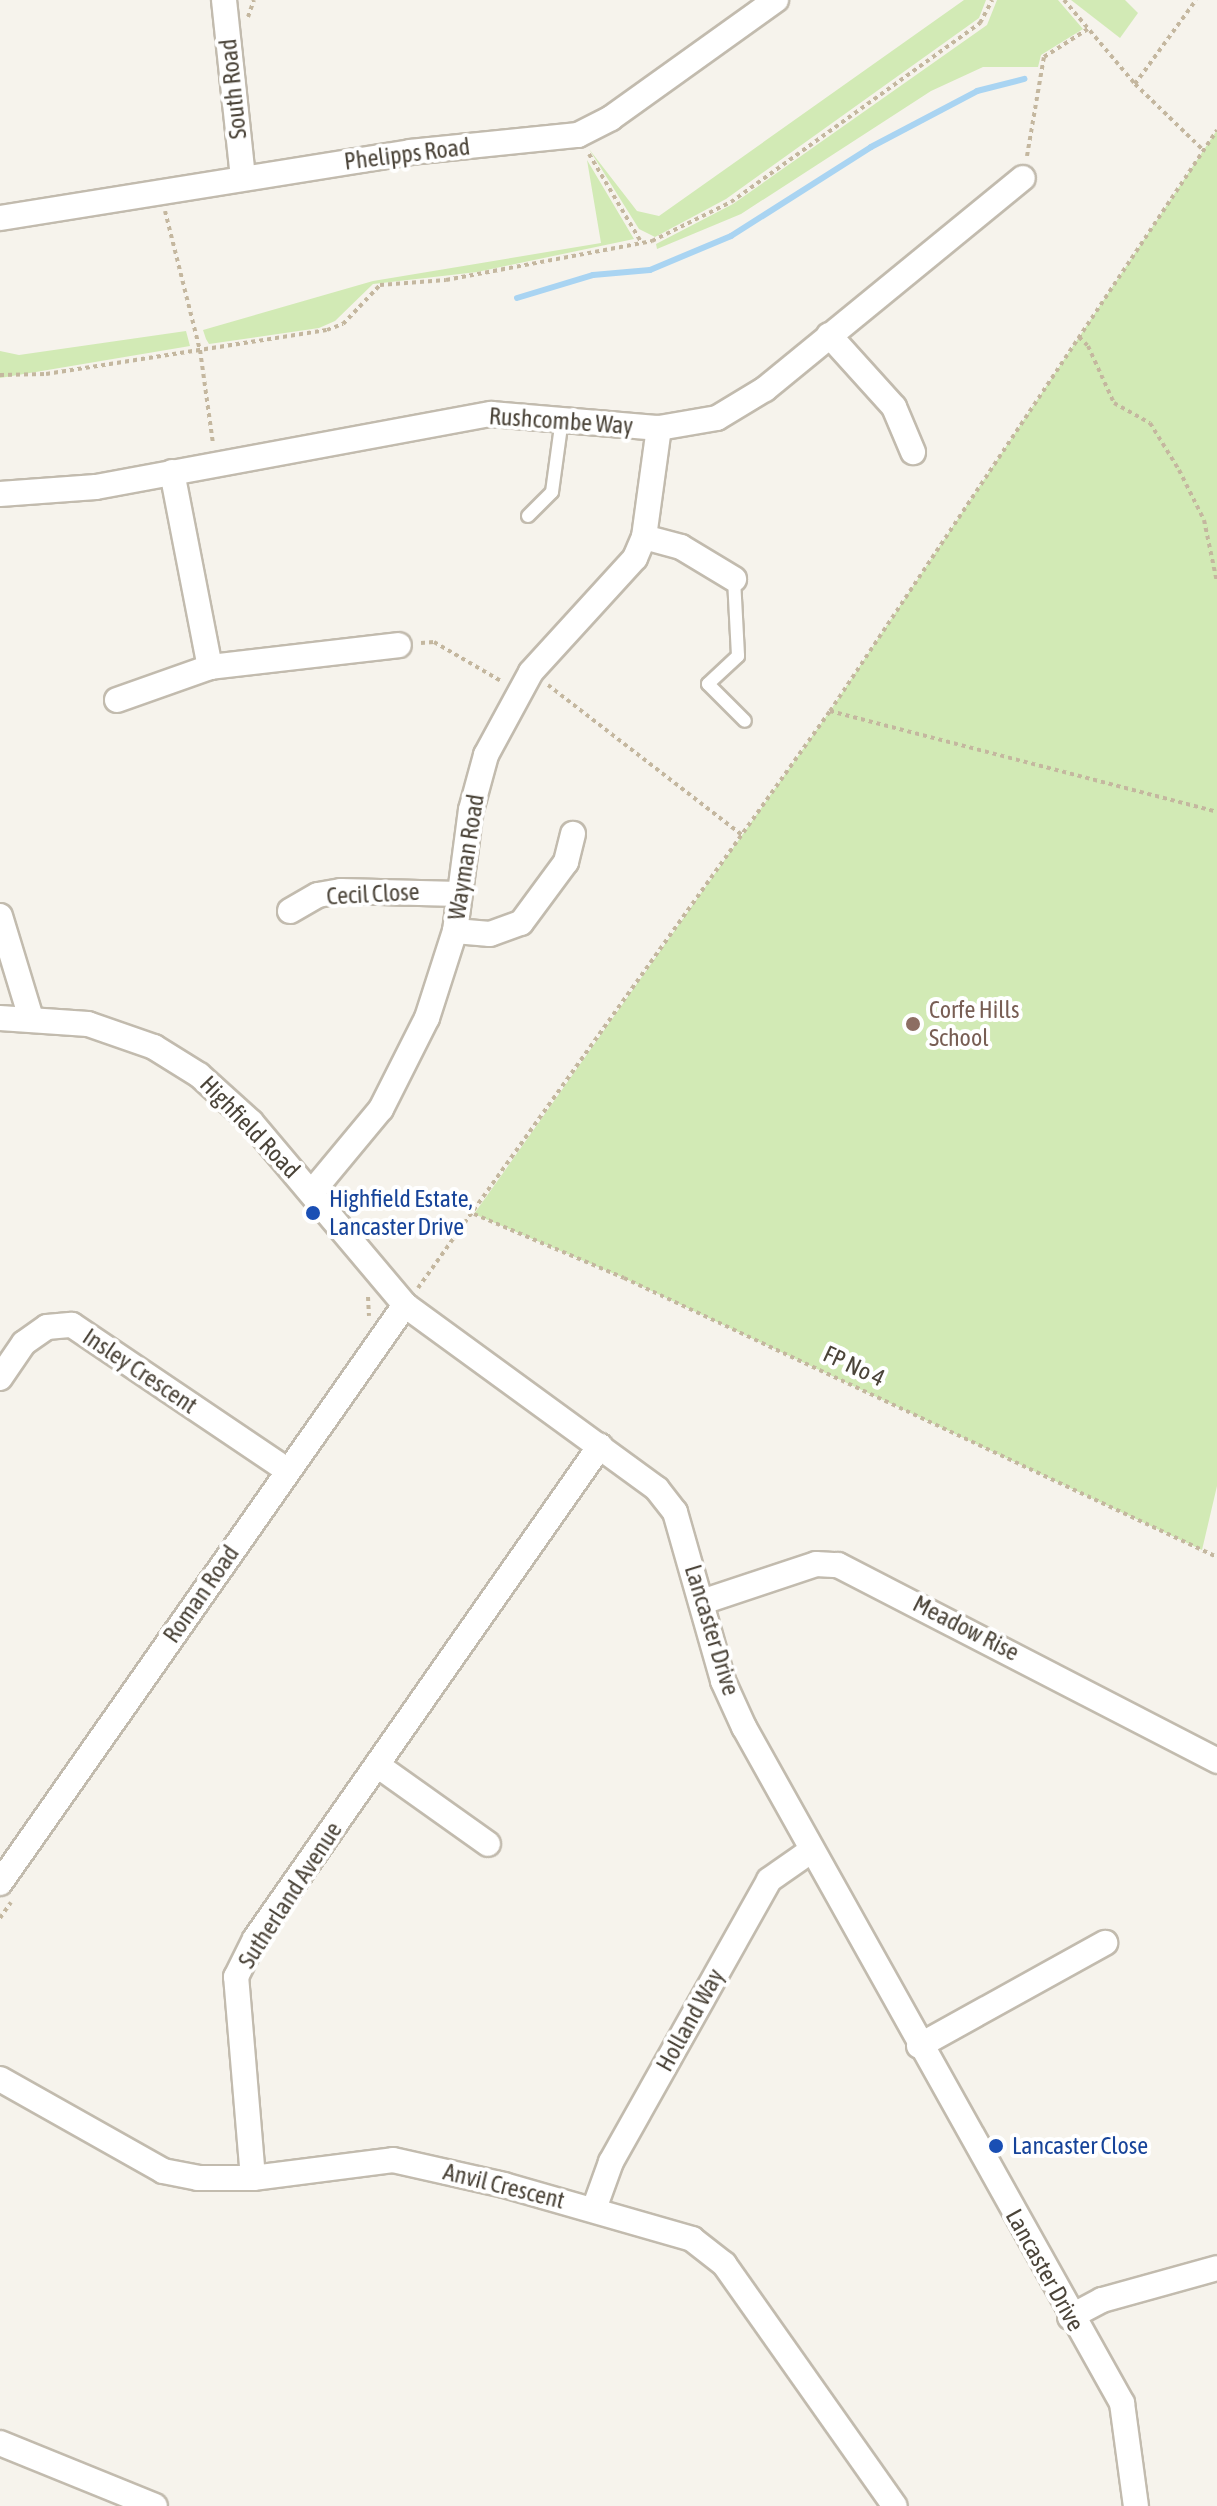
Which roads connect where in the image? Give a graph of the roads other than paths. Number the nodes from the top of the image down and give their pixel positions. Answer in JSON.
{"nodes":[{"id":1,"x":224,"y":0,"type":"edge"},
{"id":2,"x":776,"y":0,"type":"edge"},
{"id":3,"x":243,"y":177,"type":"junction"},
{"id":4,"x":1023,"y":178,"type":"road end"},
{"id":5,"x":0,"y":218,"type":"edge"},
{"id":6,"x":829,"y":335,"type":"junction"},
{"id":7,"x":562,"y":419,"type":"junction"},
{"id":8,"x":659,"y":428,"type":"junction"},
{"id":9,"x":913,"y":452,"type":"dead end"},
{"id":10,"x":172,"y":472,"type":"junction"},
{"id":11,"x":0,"y":494,"type":"edge"},
{"id":12,"x":528,"y":516,"type":"dead end"},
{"id":13,"x":644,"y":537,"type":"junction"},
{"id":14,"x":734,"y":579,"type":"joint"},
{"id":15,"x":399,"y":645,"type":"road end"},
{"id":16,"x":210,"y":667,"type":"junction"},
{"id":17,"x":117,"y":700,"type":"dead end"},
{"id":18,"x":745,"y":721,"type":"dead end"},
{"id":19,"x":573,"y":834,"type":"dead end"},
{"id":20,"x":459,"y":894,"type":"junction"},
{"id":21,"x":290,"y":911,"type":"dead end"},
{"id":22,"x":0,"y":916,"type":"edge"},
{"id":23,"x":455,"y":931,"type":"junction"},
{"id":24,"x":0,"y":1018,"type":"edge"},
{"id":25,"x":31,"y":1018,"type":"junction"},
{"id":26,"x":312,"y":1192,"type":"junction"},
{"id":27,"x":405,"y":1305,"type":"junction"},
{"id":28,"x":0,"y":1378,"type":"edge"},
{"id":29,"x":600,"y":1446,"type":"junction"},
{"id":30,"x":287,"y":1470,"type":"junction"},
{"id":31,"x":702,"y":1602,"type":"junction"},
{"id":32,"x":1217,"y":1761,"type":"edge"},
{"id":33,"x":377,"y":1765,"type":"junction"},
{"id":34,"x":488,"y":1844,"type":"dead end"},
{"id":35,"x":812,"y":1850,"type":"junction"},
{"id":36,"x":8,"y":1854,"type":"edge"},
{"id":37,"x":0,"y":1883,"type":"edge"},
{"id":38,"x":1105,"y":1943,"type":"dead end"},
{"id":39,"x":919,"y":2046,"type":"junction"},
{"id":40,"x":0,"y":2079,"type":"edge"},
{"id":41,"x":253,"y":2178,"type":"junction"},
{"id":42,"x":594,"y":2209,"type":"junction"},
{"id":43,"x":1217,"y":2268,"type":"edge"},
{"id":44,"x":1070,"y":2317,"type":"junction"},
{"id":45,"x":0,"y":2443,"type":"edge"},
{"id":46,"x":155,"y":2506,"type":"edge"},
{"id":47,"x":895,"y":2506,"type":"edge"},
{"id":48,"x":1136,"y":2506,"type":"edge"}],
"edges":[{"from":1,"to":3,"type":"street","name":"South Road"},
{"from":2,"to":3,"type":"street","name":"Phelipps Road"},
{"from":3,"to":5,"type":"street","name":"Phelipps Road"},
{"from":4,"to":6,"type":"street","name":"Rushcombe Way"},
{"from":6,"to":8,"type":"street","name":"Rushcombe Way"},
{"from":6,"to":9,"type":"street"},
{"from":7,"to":8,"type":"street","name":"Rushcombe Way"},
{"from":7,"to":10,"type":"street","name":"Rushcombe Way"},
{"from":7,"to":12,"type":"lane"},
{"from":8,"to":13,"type":"street","name":"Wayman Road"},
{"from":10,"to":11,"type":"street","name":"Rushcombe Way"},
{"from":10,"to":16,"type":"street"},
{"from":13,"to":14,"type":"street"},
{"from":13,"to":20,"type":"street","name":"Wayman Road"},
{"from":14,"to":18,"type":"lane"},
{"from":15,"to":16,"type":"street"},
{"from":16,"to":17,"type":"street"},
{"from":19,"to":23,"type":"street"},
{"from":20,"to":21,"type":"street","name":"Cecil Close"},
{"from":20,"to":23,"type":"street","name":"Wayman Road"},
{"from":22,"to":25,"type":"street"},
{"from":23,"to":26,"type":"street","name":"Wayman Road"},
{"from":24,"to":25,"type":"street","name":"Highfield Road"},
{"from":25,"to":26,"type":"street","name":"Highfield Road"},
{"from":26,"to":27,"type":"street","name":"Highfield Road"},
{"from":27,"to":29,"type":"street","name":"Lancaster Drive"},
{"from":27,"to":30,"type":"street","name":"Roman Road"},
{"from":28,"to":30,"type":"street","name":"Insley Crescent"},
{"from":29,"to":31,"type":"street","name":"Lancaster Drive"},
{"from":29,"to":33,"type":"street","name":"Sutherland Avenue"},
{"from":30,"to":36,"type":"street","name":"Roman Road"},
{"from":31,"to":32,"type":"street","name":"Meadow Rise"},
{"from":31,"to":35,"type":"street","name":"Lancaster Drive"},
{"from":33,"to":34,"type":"street"},
{"from":33,"to":41,"type":"street","name":"Sutherland Avenue"},
{"from":35,"to":39,"type":"street","name":"Lancaster Drive"},
{"from":35,"to":42,"type":"street","name":"Holland Way"},
{"from":36,"to":37,"type":"street","name":"Roman Road"},
{"from":38,"to":39,"type":"street"},
{"from":39,"to":44,"type":"street","name":"Lancaster Drive"},
{"from":40,"to":41,"type":"street","name":"Anvil Crescent"},
{"from":41,"to":42,"type":"street","name":"Anvil Crescent"},
{"from":42,"to":47,"type":"street","name":"Anvil Crescent"},
{"from":43,"to":44,"type":"street"},
{"from":44,"to":48,"type":"street","name":"Lancaster Drive"},
{"from":45,"to":46,"type":"street"}]}
